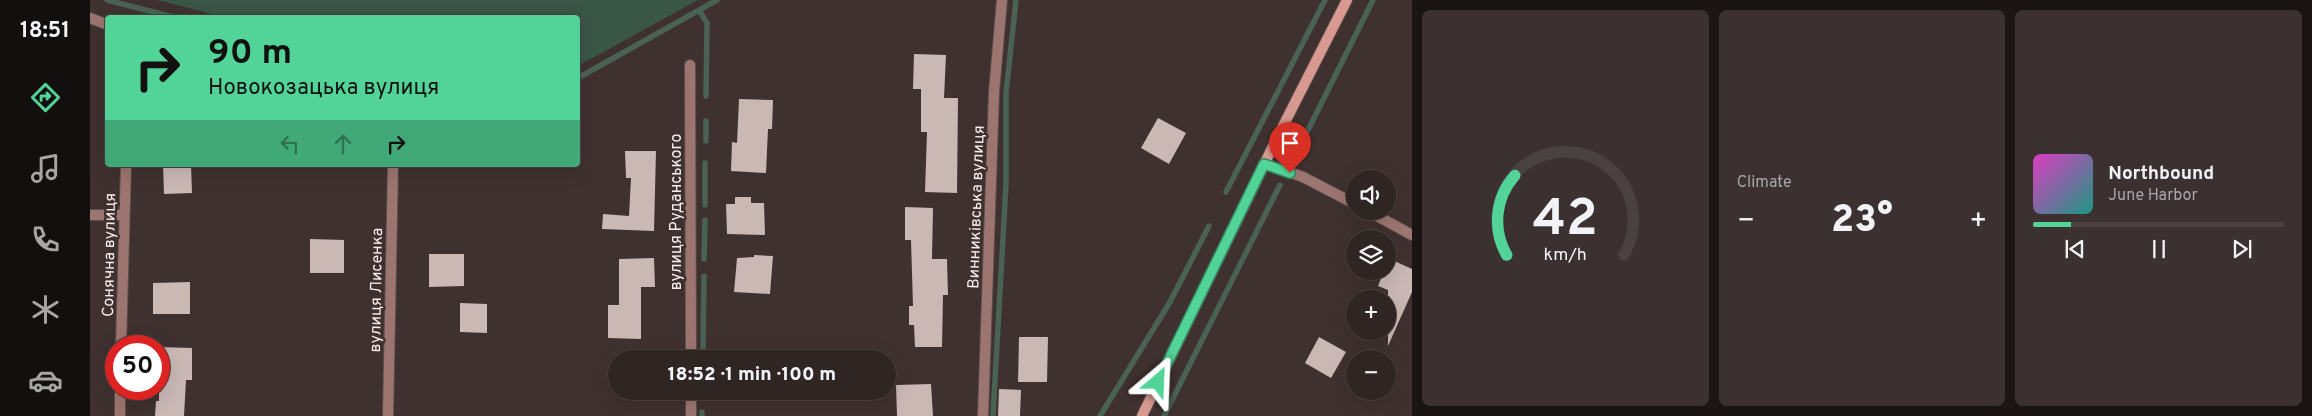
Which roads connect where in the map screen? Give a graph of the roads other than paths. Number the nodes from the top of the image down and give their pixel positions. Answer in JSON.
{"nodes":[{"id":1,"x":1002,"y":0,"type":"edge"},
{"id":2,"x":1347,"y":0,"type":"edge"},
{"id":3,"x":90,"y":18,"type":"edge"},
{"id":4,"x":105,"y":24,"type":"edge"},
{"id":5,"x":690,"y":65,"type":"dead end"},
{"id":6,"x":1264,"y":164,"type":"junction"},
{"id":7,"x":126,"y":167,"type":"edge"},
{"id":8,"x":393,"y":167,"type":"edge"},
{"id":9,"x":1346,"y":199,"type":"edge"},
{"id":10,"x":90,"y":214,"type":"edge"},
{"id":11,"x":124,"y":215,"type":"junction"},
{"id":12,"x":1384,"y":220,"type":"edge"},
{"id":13,"x":1412,"y":235,"type":"edge"},
{"id":14,"x":121,"y":335,"type":"edge"},
{"id":15,"x":691,"y":350,"type":"edge"},
{"id":16,"x":120,"y":400,"type":"edge"},
{"id":17,"x":691,"y":400,"type":"edge"},
{"id":18,"x":120,"y":416,"type":"edge"},
{"id":19,"x":388,"y":416,"type":"edge"},
{"id":20,"x":691,"y":416,"type":"edge"},
{"id":21,"x":984,"y":416,"type":"edge"},
{"id":22,"x":1142,"y":416,"type":"edge"}],
"edges":[{"from":1,"to":21,"type":"street","name":"Винниківська вулиця"},
{"from":2,"to":6,"type":"main road"},
{"from":3,"to":4,"type":"street"},
{"from":5,"to":15,"type":"street","name":"вулиця Руданського"},
{"from":6,"to":9,"type":"street"},
{"from":6,"to":22,"type":"main road"},
{"from":7,"to":11,"type":"street","name":"Сонячна вулиця"},
{"from":8,"to":19,"type":"street","name":"вулиця Лисенка"},
{"from":10,"to":11,"type":"street"},
{"from":11,"to":14,"type":"street","name":"Сонячна вулиця"},
{"from":12,"to":13,"type":"street"},
{"from":16,"to":18,"type":"street"},
{"from":17,"to":20,"type":"street"}]}
